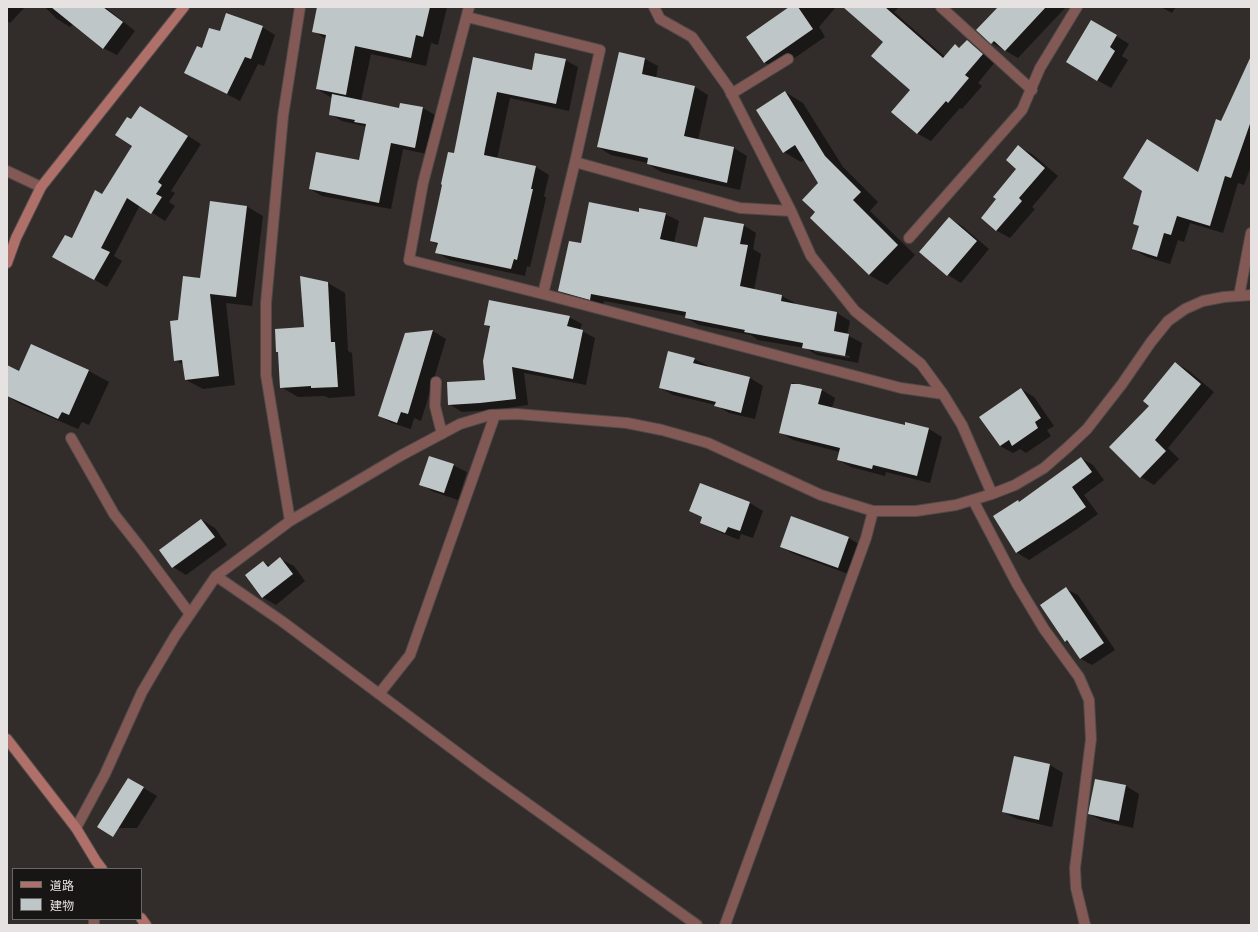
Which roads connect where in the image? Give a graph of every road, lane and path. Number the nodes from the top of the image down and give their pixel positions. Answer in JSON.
{"nodes":[{"id":1,"x":184,"y":7,"type":"edge"},
{"id":2,"x":300,"y":7,"type":"edge"},
{"id":3,"x":469,"y":7,"type":"edge"},
{"id":4,"x":654,"y":7,"type":"edge"},
{"id":5,"x":941,"y":7,"type":"edge"},
{"id":6,"x":1077,"y":7,"type":"edge"},
{"id":7,"x":467,"y":18,"type":"junction"},
{"id":8,"x":788,"y":59,"type":"dead end"},
{"id":9,"x":1032,"y":90,"type":"junction"},
{"id":10,"x":732,"y":94,"type":"junction"},
{"id":11,"x":575,"y":162,"type":"junction"},
{"id":12,"x":7,"y":171,"type":"edge"},
{"id":13,"x":41,"y":187,"type":"junction"},
{"id":14,"x":791,"y":211,"type":"junction"},
{"id":15,"x":1251,"y":233,"type":"edge"},
{"id":16,"x":909,"y":238,"type":"dead end"},
{"id":17,"x":7,"y":262,"type":"edge"},
{"id":18,"x":543,"y":294,"type":"junction"},
{"id":19,"x":1251,"y":295,"type":"edge"},
{"id":20,"x":1239,"y":296,"type":"junction"},
{"id":21,"x":436,"y":382,"type":"dead end"},
{"id":22,"x":943,"y":394,"type":"junction"},
{"id":23,"x":495,"y":415,"type":"junction"},
{"id":24,"x":442,"y":434,"type":"junction"},
{"id":25,"x":71,"y":438,"type":"dead end"},
{"id":26,"x":992,"y":494,"type":"junction"},
{"id":27,"x":973,"y":500,"type":"junction"},
{"id":28,"x":873,"y":511,"type":"junction"},
{"id":29,"x":290,"y":521,"type":"junction"},
{"id":30,"x":216,"y":576,"type":"junction"},
{"id":31,"x":190,"y":614,"type":"junction"},
{"id":32,"x":379,"y":694,"type":"junction"},
{"id":33,"x":7,"y":739,"type":"edge"},
{"id":34,"x":76,"y":828,"type":"junction"},
{"id":35,"x":98,"y":866,"type":"edge"},
{"id":36,"x":697,"y":925,"type":"edge"},
{"id":37,"x":725,"y":925,"type":"edge"},
{"id":38,"x":1085,"y":925,"type":"edge"}],
"edges":[{"from":1,"to":13,"type":"street"},
{"from":2,"to":29,"type":"street"},
{"from":3,"to":7,"type":"street"},
{"from":4,"to":10,"type":"street"},
{"from":5,"to":9,"type":"street"},
{"from":6,"to":9,"type":"street"},
{"from":7,"to":11,"type":"street"},
{"from":7,"to":18,"type":"street"},
{"from":8,"to":10,"type":"street"},
{"from":9,"to":16,"type":"street"},
{"from":10,"to":14,"type":"street"},
{"from":11,"to":14,"type":"street"},
{"from":11,"to":18,"type":"street"},
{"from":12,"to":13,"type":"street"},
{"from":13,"to":17,"type":"street"},
{"from":14,"to":22,"type":"street"},
{"from":15,"to":20,"type":"street"},
{"from":18,"to":22,"type":"street"},
{"from":19,"to":20,"type":"street"},
{"from":20,"to":26,"type":"street"},
{"from":21,"to":24,"type":"street"},
{"from":22,"to":26,"type":"street"},
{"from":23,"to":24,"type":"street"},
{"from":23,"to":28,"type":"street"},
{"from":23,"to":32,"type":"street"},
{"from":24,"to":29,"type":"street"},
{"from":25,"to":31,"type":"street"},
{"from":26,"to":27,"type":"street"},
{"from":27,"to":28,"type":"street"},
{"from":27,"to":38,"type":"street"},
{"from":28,"to":37,"type":"street"},
{"from":29,"to":30,"type":"street"},
{"from":30,"to":31,"type":"street"},
{"from":30,"to":32,"type":"street"},
{"from":31,"to":34,"type":"street"},
{"from":32,"to":36,"type":"street"},
{"from":33,"to":34,"type":"street"},
{"from":34,"to":35,"type":"street"}]}
